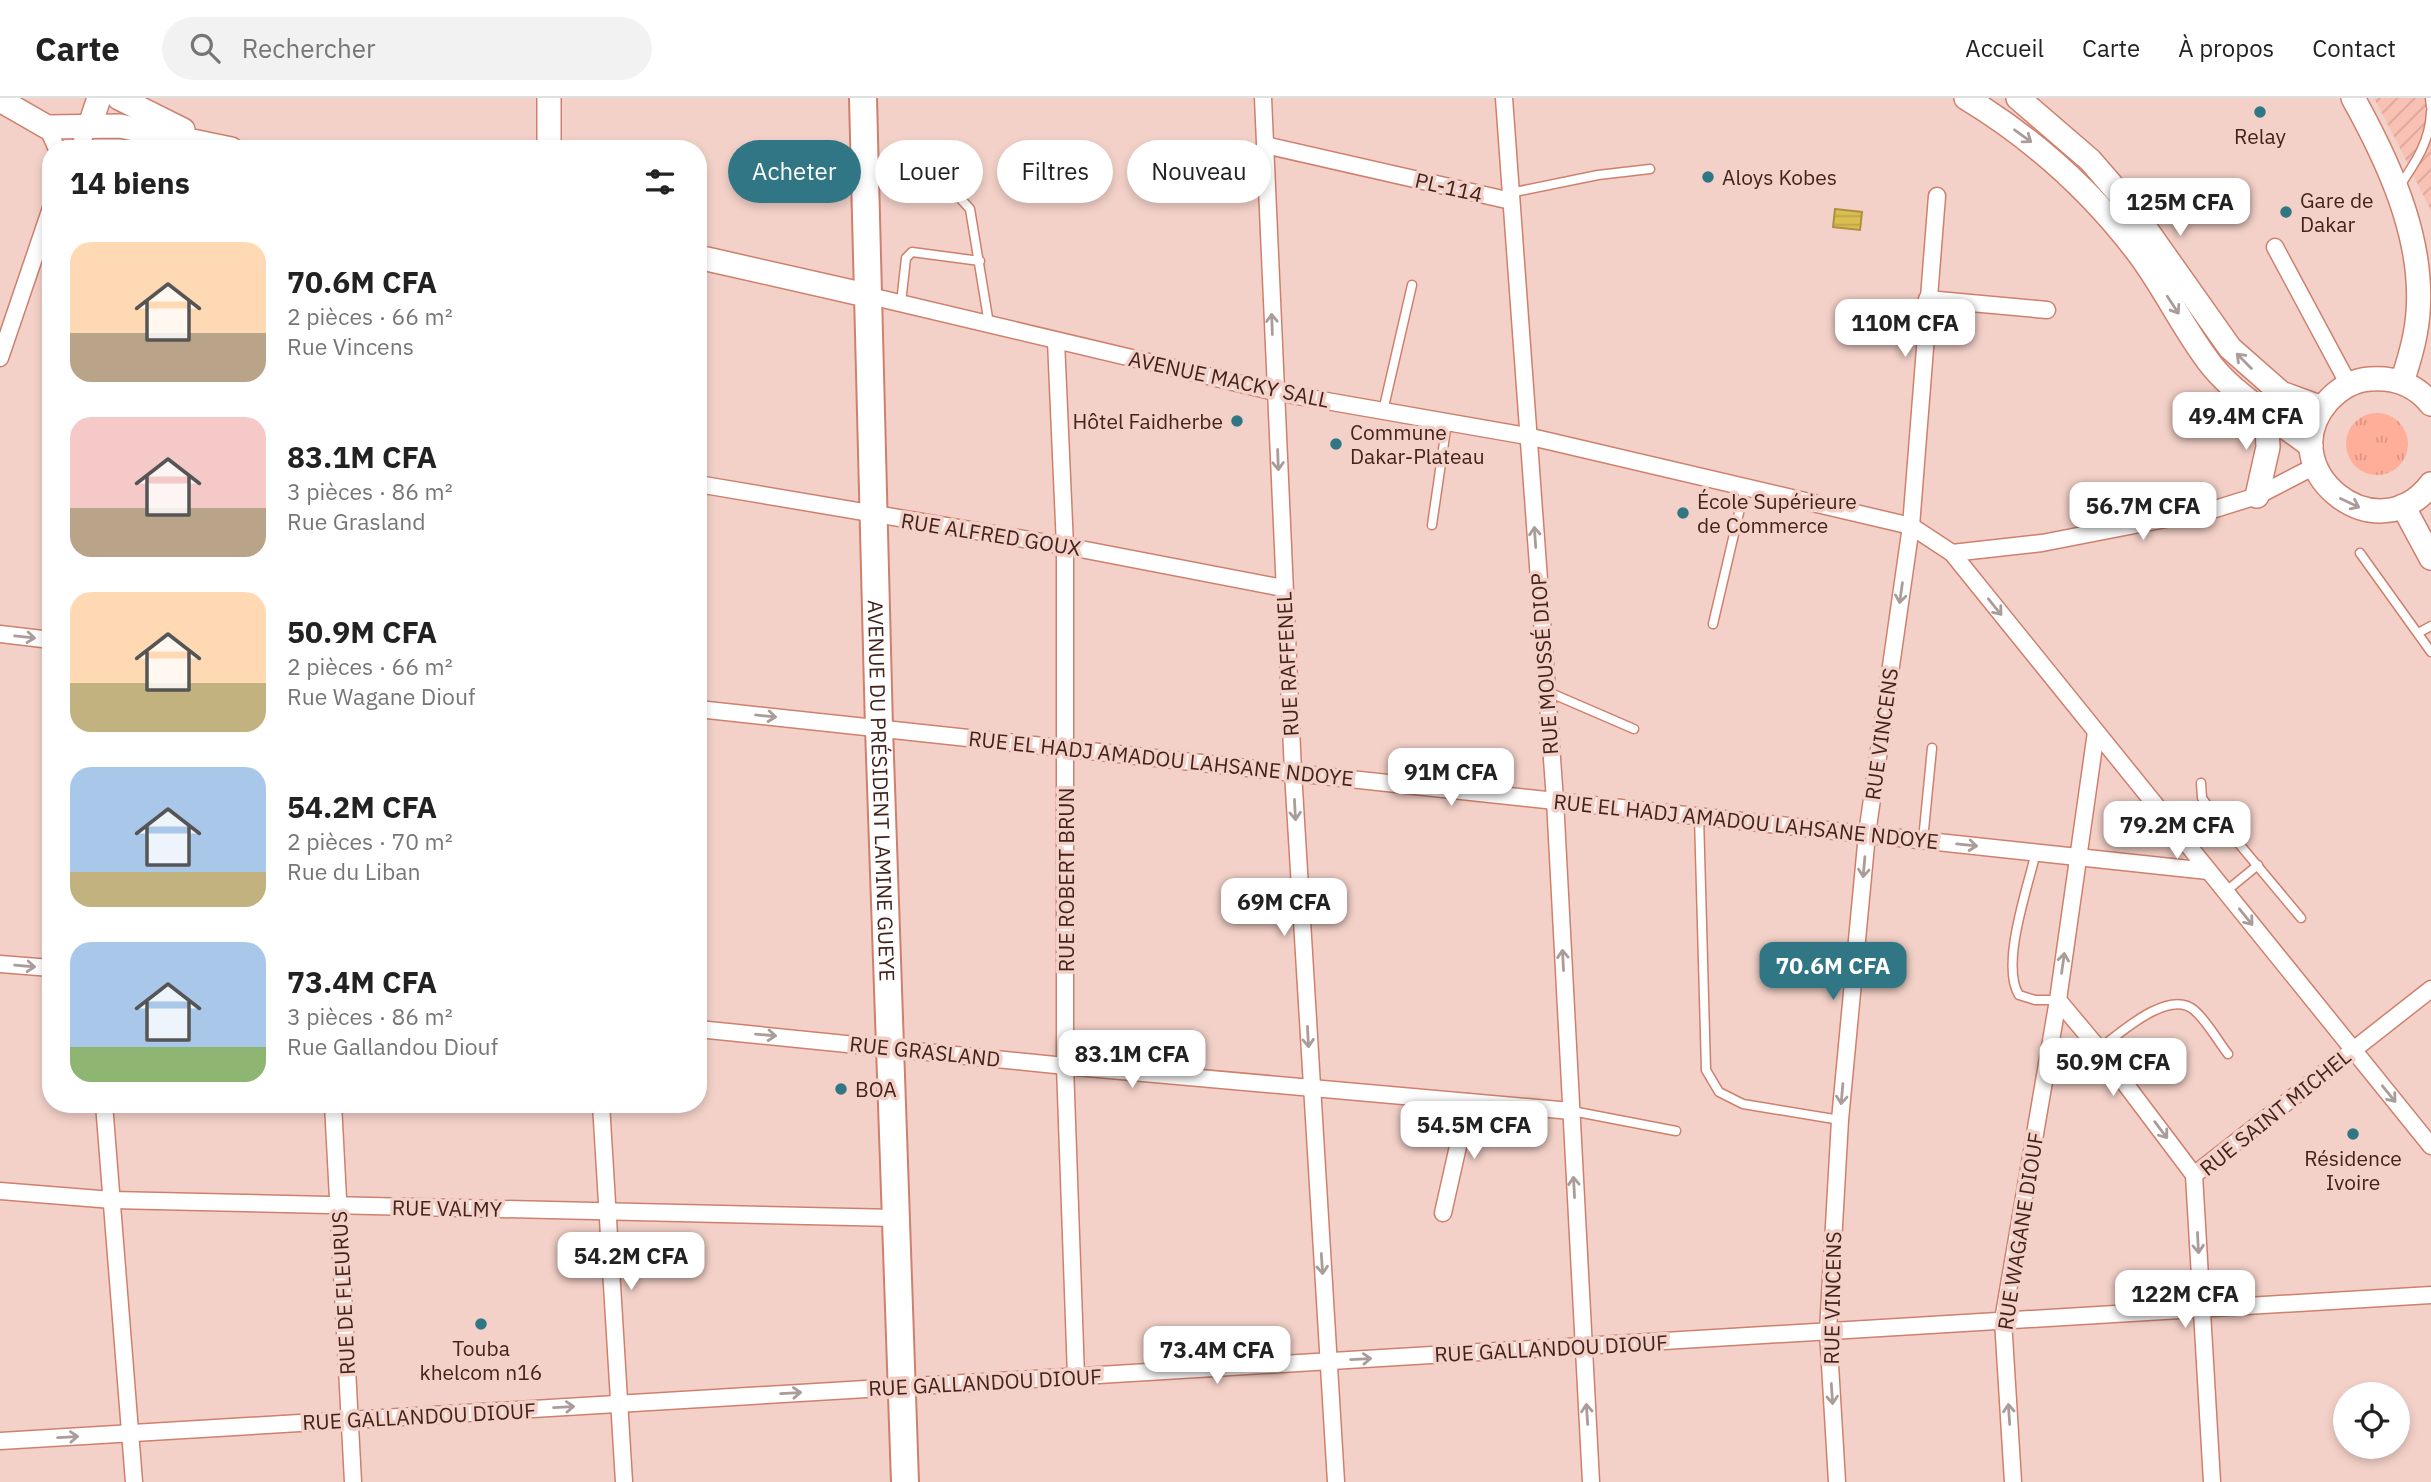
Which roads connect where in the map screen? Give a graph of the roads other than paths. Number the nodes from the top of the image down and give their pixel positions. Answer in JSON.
{"nodes":[{"id":1,"x":99,"y":98,"type":"edge"},
{"id":2,"x":119,"y":98,"type":"edge"},
{"id":3,"x":549,"y":98,"type":"edge"},
{"id":4,"x":863,"y":98,"type":"edge"},
{"id":5,"x":1504,"y":98,"type":"edge"},
{"id":6,"x":1966,"y":98,"type":"edge"},
{"id":7,"x":2018,"y":98,"type":"edge"},
{"id":8,"x":2353,"y":98,"type":"edge"},
{"id":9,"x":2430,"y":98,"type":"edge"},
{"id":10,"x":3,"y":99,"type":"edge"},
{"id":11,"x":1260,"y":99,"type":"edge"},
{"id":12,"x":2431,"y":110,"type":"edge"},
{"id":13,"x":90,"y":125,"type":"junction"},
{"id":14,"x":47,"y":127,"type":"junction"},
{"id":15,"x":2431,"y":130,"type":"edge"},
{"id":16,"x":53,"y":140,"type":"edge"},
{"id":17,"x":82,"y":140,"type":"edge"},
{"id":18,"x":191,"y":140,"type":"edge"},
{"id":19,"x":208,"y":140,"type":"edge"},
{"id":20,"x":549,"y":140,"type":"edge"},
{"id":21,"x":1264,"y":140,"type":"edge"},
{"id":22,"x":1271,"y":146,"type":"edge"},
{"id":23,"x":1650,"y":169,"type":"dead end"},
{"id":24,"x":866,"y":173,"type":"junction"},
{"id":25,"x":2397,"y":190,"type":"junction"},
{"id":26,"x":1937,"y":195,"type":"dead end"},
{"id":27,"x":1511,"y":197,"type":"junction"},
{"id":28,"x":1267,"y":203,"type":"edge"},
{"id":29,"x":42,"y":234,"type":"edge"},
{"id":30,"x":2275,"y":247,"type":"dead end"},
{"id":31,"x":707,"y":259,"type":"edge"},
{"id":32,"x":980,"y":261,"type":"junction"},
{"id":33,"x":1412,"y":285,"type":"dead end"},
{"id":34,"x":870,"y":296,"type":"junction"},
{"id":35,"x":1927,"y":299,"type":"junction"},
{"id":36,"x":901,"y":303,"type":"junction"},
{"id":37,"x":2047,"y":310,"type":"dead end"},
{"id":38,"x":989,"y":324,"type":"junction"},
{"id":39,"x":1056,"y":341,"type":"junction"},
{"id":40,"x":0,"y":358,"type":"edge"},
{"id":41,"x":2402,"y":382,"type":"junction"},
{"id":42,"x":2349,"y":385,"type":"junction"},
{"id":43,"x":1275,"y":392,"type":"junction"},
{"id":44,"x":2431,"y":404,"type":"edge"},
{"id":45,"x":2322,"y":408,"type":"junction"},
{"id":46,"x":1383,"y":411,"type":"junction"},
{"id":47,"x":2266,"y":412,"type":"junction"},
{"id":48,"x":1447,"y":422,"type":"junction"},
{"id":49,"x":1527,"y":436,"type":"junction"},
{"id":50,"x":2313,"y":456,"type":"junction"},
{"id":51,"x":707,"y":486,"type":"edge"},
{"id":52,"x":1745,"y":487,"type":"junction"},
{"id":53,"x":2429,"y":490,"type":"edge"},
{"id":54,"x":2258,"y":496,"type":"junction"},
{"id":55,"x":2403,"y":506,"type":"junction"},
{"id":56,"x":876,"y":515,"type":"junction"},
{"id":57,"x":1432,"y":525,"type":"dead end"},
{"id":58,"x":1911,"y":526,"type":"junction"},
{"id":59,"x":1065,"y":546,"type":"junction"},
{"id":60,"x":1952,"y":554,"type":"junction"},
{"id":61,"x":2360,"y":554,"type":"dead end"},
{"id":62,"x":2431,"y":558,"type":"edge"},
{"id":63,"x":1283,"y":588,"type":"junction"},
{"id":64,"x":1713,"y":624,"type":"dead end"},
{"id":65,"x":2431,"y":626,"type":"edge"},
{"id":66,"x":2420,"y":632,"type":"junction"},
{"id":67,"x":0,"y":634,"type":"edge"},
{"id":68,"x":42,"y":639,"type":"edge"},
{"id":69,"x":2431,"y":652,"type":"edge"},
{"id":70,"x":1546,"y":691,"type":"junction"},
{"id":71,"x":707,"y":710,"type":"edge"},
{"id":72,"x":879,"y":728,"type":"junction"},
{"id":73,"x":1634,"y":729,"type":"dead end"},
{"id":74,"x":2096,"y":732,"type":"junction"},
{"id":75,"x":1066,"y":748,"type":"junction"},
{"id":76,"x":1932,"y":748,"type":"dead end"},
{"id":77,"x":1293,"y":772,"type":"junction"},
{"id":78,"x":2201,"y":783,"type":"dead end"},
{"id":79,"x":1555,"y":800,"type":"junction"},
{"id":80,"x":1699,"y":816,"type":"junction"},
{"id":81,"x":1867,"y":834,"type":"junction"},
{"id":82,"x":1923,"y":840,"type":"junction"},
{"id":83,"x":2036,"y":852,"type":"junction"},
{"id":84,"x":2078,"y":857,"type":"junction"},
{"id":85,"x":2258,"y":864,"type":"junction"},
{"id":86,"x":2208,"y":871,"type":"junction"},
{"id":87,"x":2225,"y":892,"type":"junction"},
{"id":88,"x":2301,"y":918,"type":"dead end"},
{"id":89,"x":0,"y":964,"type":"edge"},
{"id":90,"x":42,"y":967,"type":"edge"},
{"id":91,"x":2431,"y":989,"type":"edge"},
{"id":92,"x":2058,"y":1000,"type":"junction"},
{"id":93,"x":707,"y":1030,"type":"edge"},
{"id":94,"x":889,"y":1047,"type":"junction"},
{"id":95,"x":2099,"y":1049,"type":"junction"},
{"id":96,"x":2353,"y":1050,"type":"junction"},
{"id":97,"x":2228,"y":1054,"type":"dead end"},
{"id":98,"x":1065,"y":1066,"type":"junction"},
{"id":99,"x":1311,"y":1087,"type":"junction"},
{"id":100,"x":1468,"y":1102,"type":"junction"},
{"id":101,"x":1570,"y":1111,"type":"junction"},
{"id":102,"x":105,"y":1113,"type":"edge"},
{"id":103,"x":333,"y":1113,"type":"edge"},
{"id":104,"x":602,"y":1113,"type":"edge"},
{"id":105,"x":1840,"y":1120,"type":"junction"},
{"id":106,"x":1676,"y":1131,"type":"dead end"},
{"id":107,"x":2431,"y":1146,"type":"edge"},
{"id":108,"x":2194,"y":1175,"type":"junction"},
{"id":109,"x":0,"y":1191,"type":"edge"},
{"id":110,"x":112,"y":1200,"type":"junction"},
{"id":111,"x":338,"y":1206,"type":"junction"},
{"id":112,"x":607,"y":1212,"type":"junction"},
{"id":113,"x":1443,"y":1213,"type":"dead end"},
{"id":114,"x":895,"y":1218,"type":"junction"},
{"id":115,"x":2431,"y":1295,"type":"edge"},
{"id":116,"x":2202,"y":1308,"type":"junction"},
{"id":117,"x":2003,"y":1320,"type":"junction"},
{"id":118,"x":1828,"y":1331,"type":"junction"},
{"id":119,"x":1583,"y":1346,"type":"junction"},
{"id":120,"x":1328,"y":1361,"type":"junction"},
{"id":121,"x":1076,"y":1376,"type":"junction"},
{"id":122,"x":903,"y":1387,"type":"junction"},
{"id":123,"x":619,"y":1404,"type":"junction"},
{"id":124,"x":350,"y":1420,"type":"junction"},
{"id":125,"x":130,"y":1433,"type":"junction"},
{"id":126,"x":0,"y":1441,"type":"edge"},
{"id":127,"x":134,"y":1482,"type":"edge"},
{"id":128,"x":353,"y":1482,"type":"edge"},
{"id":129,"x":624,"y":1482,"type":"edge"},
{"id":130,"x":905,"y":1482,"type":"edge"},
{"id":131,"x":1336,"y":1482,"type":"edge"},
{"id":132,"x":1591,"y":1482,"type":"edge"},
{"id":133,"x":1838,"y":1482,"type":"edge"},
{"id":134,"x":2013,"y":1482,"type":"edge"},
{"id":135,"x":2212,"y":1482,"type":"edge"}],
"edges":[{"from":1,"to":13,"type":"street"},
{"from":2,"to":19,"type":"street"},
{"from":3,"to":20,"type":"street"},
{"from":4,"to":24,"type":"main road","name":"AVENUE DU PRÉSIDENT LAMINE GUEYE"},
{"from":5,"to":27,"type":"street","name":"RUE MOUSSÉ DIOP"},
{"from":6,"to":47,"type":"street","one_way":true},
{"from":45,"to":7,"type":"street","one_way":true},
{"from":8,"to":25,"type":"street"},
{"from":9,"to":12,"type":"lane"},
{"from":10,"to":14,"type":"street"},
{"from":11,"to":21,"type":"street","name":"RUE RAFFENEL"},
{"from":12,"to":15,"type":"lane"},
{"from":13,"to":14,"type":"street"},
{"from":13,"to":17,"type":"street"},
{"from":13,"to":18,"type":"street"},
{"from":14,"to":16,"type":"street"},
{"from":15,"to":25,"type":"lane"},
{"from":22,"to":27,"type":"street","name":"PL-114"},
{"from":23,"to":27,"type":"lane"},
{"from":24,"to":32,"type":"lane"},
{"from":24,"to":34,"type":"main road","name":"AVENUE DU PRÉSIDENT LAMINE GUEYE"},
{"from":25,"to":41,"type":"street"},
{"from":26,"to":35,"type":"street","name":"RUE VINCENS"},
{"from":27,"to":49,"type":"street","name":"RUE MOUSSÉ DIOP"},
{"from":43,"to":28,"type":"street","name":"RUE RAFFENEL","one_way":true},
{"from":29,"to":40,"type":"street"},
{"from":30,"to":42,"type":"street"},
{"from":31,"to":34,"type":"street"},
{"from":32,"to":36,"type":"lane"},
{"from":32,"to":38,"type":"lane"},
{"from":33,"to":46,"type":"lane"},
{"from":34,"to":36,"type":"street","name":"AVENUE MACKY SALL"},
{"from":34,"to":56,"type":"main road","name":"AVENUE DU PRÉSIDENT LAMINE GUEYE"},
{"from":35,"to":37,"type":"street"},
{"from":35,"to":58,"type":"street","name":"RUE VINCENS"},
{"from":36,"to":38,"type":"street","name":"AVENUE MACKY SALL"},
{"from":38,"to":39,"type":"street","name":"AVENUE MACKY SALL"},
{"from":39,"to":43,"type":"street","name":"AVENUE MACKY SALL"},
{"from":39,"to":59,"type":"street","name":"RUE ROBERT BRUN"},
{"from":41,"to":42,"type":"street"},
{"from":41,"to":44,"type":"street"},
{"from":42,"to":45,"type":"street"},
{"from":43,"to":46,"type":"street","name":"AVENUE MACKY SALL"},
{"from":43,"to":63,"type":"street","name":"RUE RAFFENEL","one_way":true},
{"from":45,"to":50,"type":"street"},
{"from":46,"to":48,"type":"street","name":"AVENUE MACKY SALL"},
{"from":47,"to":50,"type":"street"},
{"from":47,"to":54,"type":"street"},
{"from":48,"to":49,"type":"street","name":"AVENUE MACKY SALL"},
{"from":48,"to":57,"type":"lane"},
{"from":49,"to":52,"type":"street","name":"AVENUE MACKY SALL"},
{"from":70,"to":49,"type":"street","name":"RUE MOUSSÉ DIOP","one_way":true},
{"from":50,"to":54,"type":"street"},
{"from":50,"to":55,"type":"street","one_way":true},
{"from":51,"to":56,"type":"street","name":"RUE ALFRED GOUX"},
{"from":52,"to":58,"type":"street","name":"AVENUE MACKY SALL"},
{"from":52,"to":64,"type":"lane"},
{"from":53,"to":55,"type":"street"},
{"from":54,"to":60,"type":"street"},
{"from":55,"to":62,"type":"street"},
{"from":56,"to":59,"type":"street","name":"RUE ALFRED GOUX"},
{"from":56,"to":72,"type":"main road","name":"AVENUE DU PRÉSIDENT LAMINE GUEYE"},
{"from":58,"to":60,"type":"street","name":"AVENUE MACKY SALL"},
{"from":58,"to":81,"type":"street","name":"RUE VINCENS","one_way":true},
{"from":59,"to":63,"type":"street","name":"RUE ALFRED GOUX"},
{"from":59,"to":75,"type":"street","name":"RUE ROBERT BRUN"},
{"from":60,"to":74,"type":"street","name":"AVENUE MACKY SALL","one_way":true},
{"from":61,"to":66,"type":"lane"},
{"from":63,"to":77,"type":"street","name":"RUE RAFFENEL"},
{"from":65,"to":66,"type":"lane"},
{"from":66,"to":69,"type":"lane"},
{"from":67,"to":68,"type":"street","one_way":true},
{"from":70,"to":73,"type":"lane"},
{"from":70,"to":79,"type":"street","name":"RUE MOUSSÉ DIOP"},
{"from":71,"to":72,"type":"street","name":"RUE EL HADJ AMADOU LAHSANE NDOYE","one_way":true},
{"from":72,"to":75,"type":"street","name":"RUE EL HADJ AMADOU LAHSANE NDOYE"},
{"from":72,"to":94,"type":"main road","name":"AVENUE DU PRÉSIDENT LAMINE GUEYE"},
{"from":74,"to":84,"type":"street","name":"RUE WAGANE DIOUF"},
{"from":74,"to":86,"type":"street","name":"AVENUE MACKY SALL"},
{"from":75,"to":77,"type":"street","name":"RUE EL HADJ AMADOU LAHSANE NDOYE"},
{"from":75,"to":98,"type":"street","name":"RUE ROBERT BRUN"},
{"from":76,"to":82,"type":"lane"},
{"from":77,"to":79,"type":"street","name":"RUE EL HADJ AMADOU LAHSANE NDOYE"},
{"from":77,"to":99,"type":"street","name":"RUE RAFFENEL","one_way":true},
{"from":78,"to":85,"type":"lane"},
{"from":79,"to":80,"type":"street","name":"RUE EL HADJ AMADOU LAHSANE NDOYE"},
{"from":101,"to":79,"type":"street","name":"RUE MOUSSÉ DIOP","one_way":true},
{"from":80,"to":81,"type":"street","name":"RUE EL HADJ AMADOU LAHSANE NDOYE"},
{"from":80,"to":105,"type":"lane"},
{"from":81,"to":82,"type":"street","name":"RUE EL HADJ AMADOU LAHSANE NDOYE"},
{"from":81,"to":105,"type":"street","name":"RUE VINCENS","one_way":true},
{"from":82,"to":83,"type":"street","name":"RUE EL HADJ AMADOU LAHSANE NDOYE","one_way":true},
{"from":83,"to":84,"type":"street","name":"RUE EL HADJ AMADOU LAHSANE NDOYE"},
{"from":83,"to":92,"type":"lane"},
{"from":84,"to":86,"type":"street","name":"RUE EL HADJ AMADOU LAHSANE NDOYE"},
{"from":92,"to":84,"type":"street","name":"RUE WAGANE DIOUF","one_way":true},
{"from":85,"to":87,"type":"lane"},
{"from":85,"to":88,"type":"lane"},
{"from":86,"to":87,"type":"street","name":"AVENUE MACKY SALL"},
{"from":87,"to":96,"type":"street","name":"AVENUE MACKY SALL","one_way":true},
{"from":89,"to":90,"type":"street","one_way":true},
{"from":91,"to":96,"type":"street","name":"RUE SAINT MICHEL"},
{"from":92,"to":95,"type":"street"},
{"from":92,"to":117,"type":"street","name":"RUE WAGANE DIOUF"},
{"from":93,"to":94,"type":"street","name":"RUE GRASLAND","one_way":true},
{"from":94,"to":98,"type":"street","name":"RUE GRASLAND"},
{"from":94,"to":114,"type":"main road","name":"AVENUE DU PRÉSIDENT LAMINE GUEYE"},
{"from":95,"to":97,"type":"lane"},
{"from":95,"to":108,"type":"street","one_way":true},
{"from":96,"to":107,"type":"street","name":"AVENUE MACKY SALL","one_way":true},
{"from":96,"to":108,"type":"street","name":"RUE SAINT MICHEL"},
{"from":98,"to":99,"type":"street","name":"RUE GRASLAND"},
{"from":98,"to":121,"type":"street","name":"RUE ROBERT BRUN"},
{"from":99,"to":100,"type":"street","name":"RUE GRASLAND"},
{"from":99,"to":120,"type":"street","name":"RUE RAFFENEL","one_way":true},
{"from":100,"to":101,"type":"street","name":"RUE GRASLAND"},
{"from":100,"to":113,"type":"street"},
{"from":101,"to":106,"type":"lane"},
{"from":119,"to":101,"type":"street","name":"RUE MOUSSÉ DIOP","one_way":true},
{"from":102,"to":110,"type":"street"},
{"from":103,"to":111,"type":"street","name":"RUE DE FLEURUS"},
{"from":104,"to":112,"type":"street"},
{"from":105,"to":118,"type":"street","name":"RUE VINCENS"},
{"from":108,"to":116,"type":"street","name":"RUE SAINT MICHEL","one_way":true},
{"from":109,"to":110,"type":"street","name":"RUE VALMY"},
{"from":110,"to":111,"type":"street","name":"RUE VALMY"},
{"from":110,"to":125,"type":"street"},
{"from":111,"to":112,"type":"street","name":"RUE VALMY"},
{"from":111,"to":124,"type":"street","name":"RUE DE FLEURUS"},
{"from":112,"to":114,"type":"street","name":"RUE VALMY"},
{"from":112,"to":123,"type":"street"},
{"from":114,"to":122,"type":"main road","name":"AVENUE DU PRÉSIDENT LAMINE GUEYE"},
{"from":115,"to":116,"type":"street","name":"RUE GALLANDOU DIOUF"},
{"from":116,"to":117,"type":"street","name":"RUE GALLANDOU DIOUF"},
{"from":116,"to":135,"type":"street","name":"RUE SAINT MICHEL"},
{"from":117,"to":118,"type":"street","name":"RUE GALLANDOU DIOUF"},
{"from":134,"to":117,"type":"street","name":"RUE WAGANE DIOUF","one_way":true},
{"from":118,"to":119,"type":"street","name":"RUE GALLANDOU DIOUF"},
{"from":118,"to":133,"type":"street","name":"RUE VINCENS","one_way":true},
{"from":120,"to":119,"type":"street","name":"RUE GALLANDOU DIOUF","one_way":true},
{"from":132,"to":119,"type":"street","name":"RUE MOUSSÉ DIOP","one_way":true},
{"from":120,"to":121,"type":"street","name":"RUE GALLANDOU DIOUF"},
{"from":120,"to":131,"type":"street","name":"RUE RAFFENEL"},
{"from":121,"to":122,"type":"street","name":"RUE GALLANDOU DIOUF"},
{"from":123,"to":122,"type":"street","name":"RUE GALLANDOU DIOUF","one_way":true},
{"from":122,"to":130,"type":"main road","name":"AVENUE DU PRÉSIDENT LAMINE GUEYE"},
{"from":124,"to":123,"type":"street","name":"RUE GALLANDOU DIOUF","one_way":true},
{"from":123,"to":129,"type":"street"},
{"from":124,"to":125,"type":"street","name":"RUE GALLANDOU DIOUF"},
{"from":124,"to":128,"type":"street","name":"RUE DE FLEURUS"},
{"from":126,"to":125,"type":"street","name":"RUE GALLANDOU DIOUF","one_way":true},
{"from":125,"to":127,"type":"street"}]}
